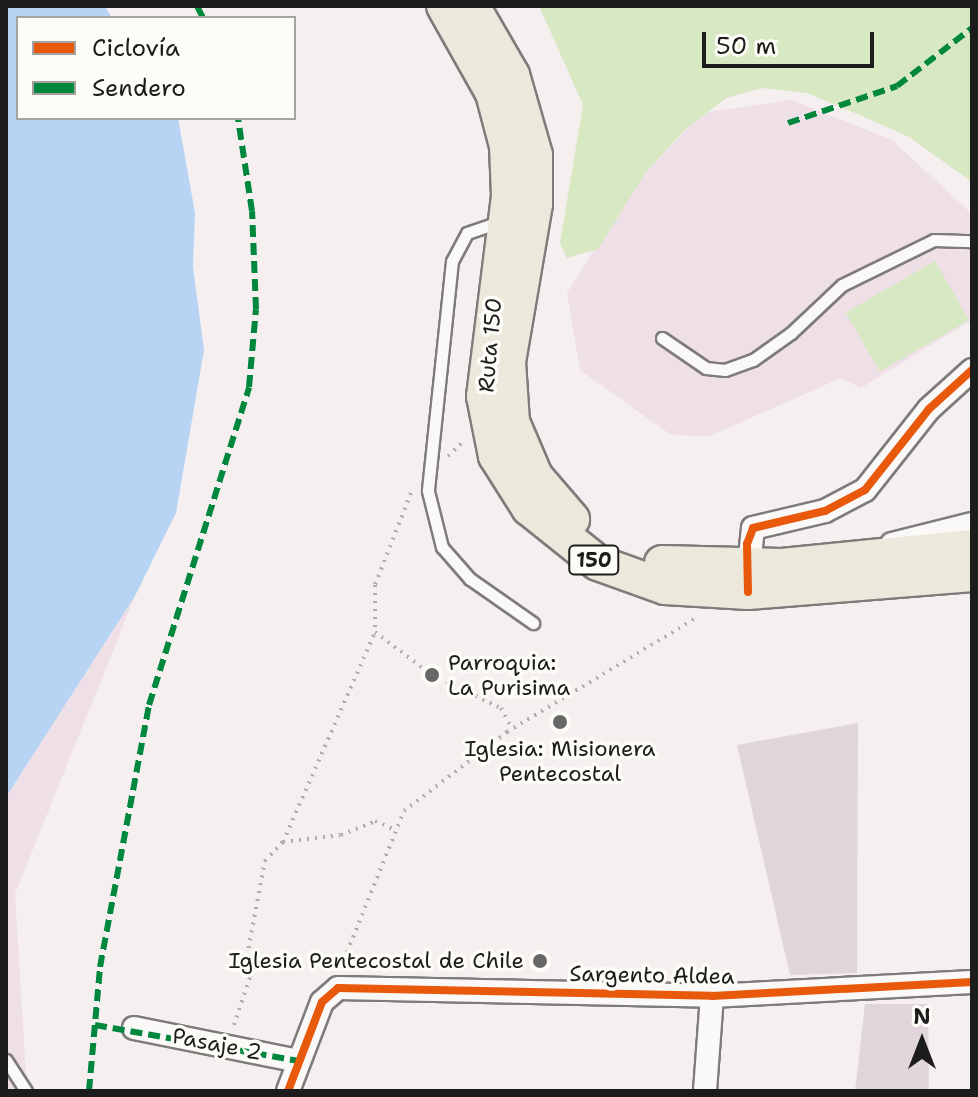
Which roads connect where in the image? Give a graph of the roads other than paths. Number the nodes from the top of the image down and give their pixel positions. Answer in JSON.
{"nodes":[{"id":1,"x":444,"y":6,"type":"edge"},
{"id":2,"x":472,"y":6,"type":"edge"},
{"id":3,"x":506,"y":221,"type":"junction"},
{"id":4,"x":972,"y":241,"type":"edge"},
{"id":5,"x":662,"y":338,"type":"dead end"},
{"id":6,"x":972,"y":370,"type":"edge"},
{"id":7,"x":972,"y":524,"type":"edge"},
{"id":8,"x":972,"y":547,"type":"edge"},
{"id":9,"x":852,"y":559,"type":"junction"},
{"id":10,"x":972,"y":574,"type":"edge"},
{"id":11,"x":748,"y":580,"type":"junction"},
{"id":12,"x":533,"y":623,"type":"dead end"},
{"id":13,"x":972,"y":982,"type":"edge"},
{"id":14,"x":712,"y":996,"type":"junction"},
{"id":15,"x":134,"y":1028,"type":"dead end"},
{"id":16,"x":6,"y":1060,"type":"edge"},
{"id":17,"x":299,"y":1061,"type":"junction"},
{"id":18,"x":26,"y":1091,"type":"edge"},
{"id":19,"x":288,"y":1091,"type":"edge"},
{"id":20,"x":705,"y":1091,"type":"edge"}],
"edges":[{"from":1,"to":3,"type":"main road","name":"Ruta 150","number":"150"},
{"from":2,"to":11,"type":"main road","name":"Ruta 150","number":"150"},
{"from":3,"to":11,"type":"main road","name":"Ruta 150","number":"150"},
{"from":3,"to":12,"type":"lane"},
{"from":4,"to":5,"type":"lane"},
{"from":6,"to":11,"type":"street"},
{"from":7,"to":9,"type":"street"},
{"from":8,"to":9,"type":"main road","name":"Ruta 150","number":"150"},
{"from":9,"to":11,"type":"main road","name":"Ruta 150","number":"150"},
{"from":10,"to":11,"type":"main road","name":"Ruta 150","number":"150"},
{"from":13,"to":14,"type":"street","name":"Sargento Aldea"},
{"from":14,"to":17,"type":"street","name":"Sargento Aldea"},
{"from":14,"to":20,"type":"street"},
{"from":15,"to":17,"type":"street","name":"Pasaje 2"},
{"from":16,"to":18,"type":"lane"},
{"from":17,"to":19,"type":"street"}]}
